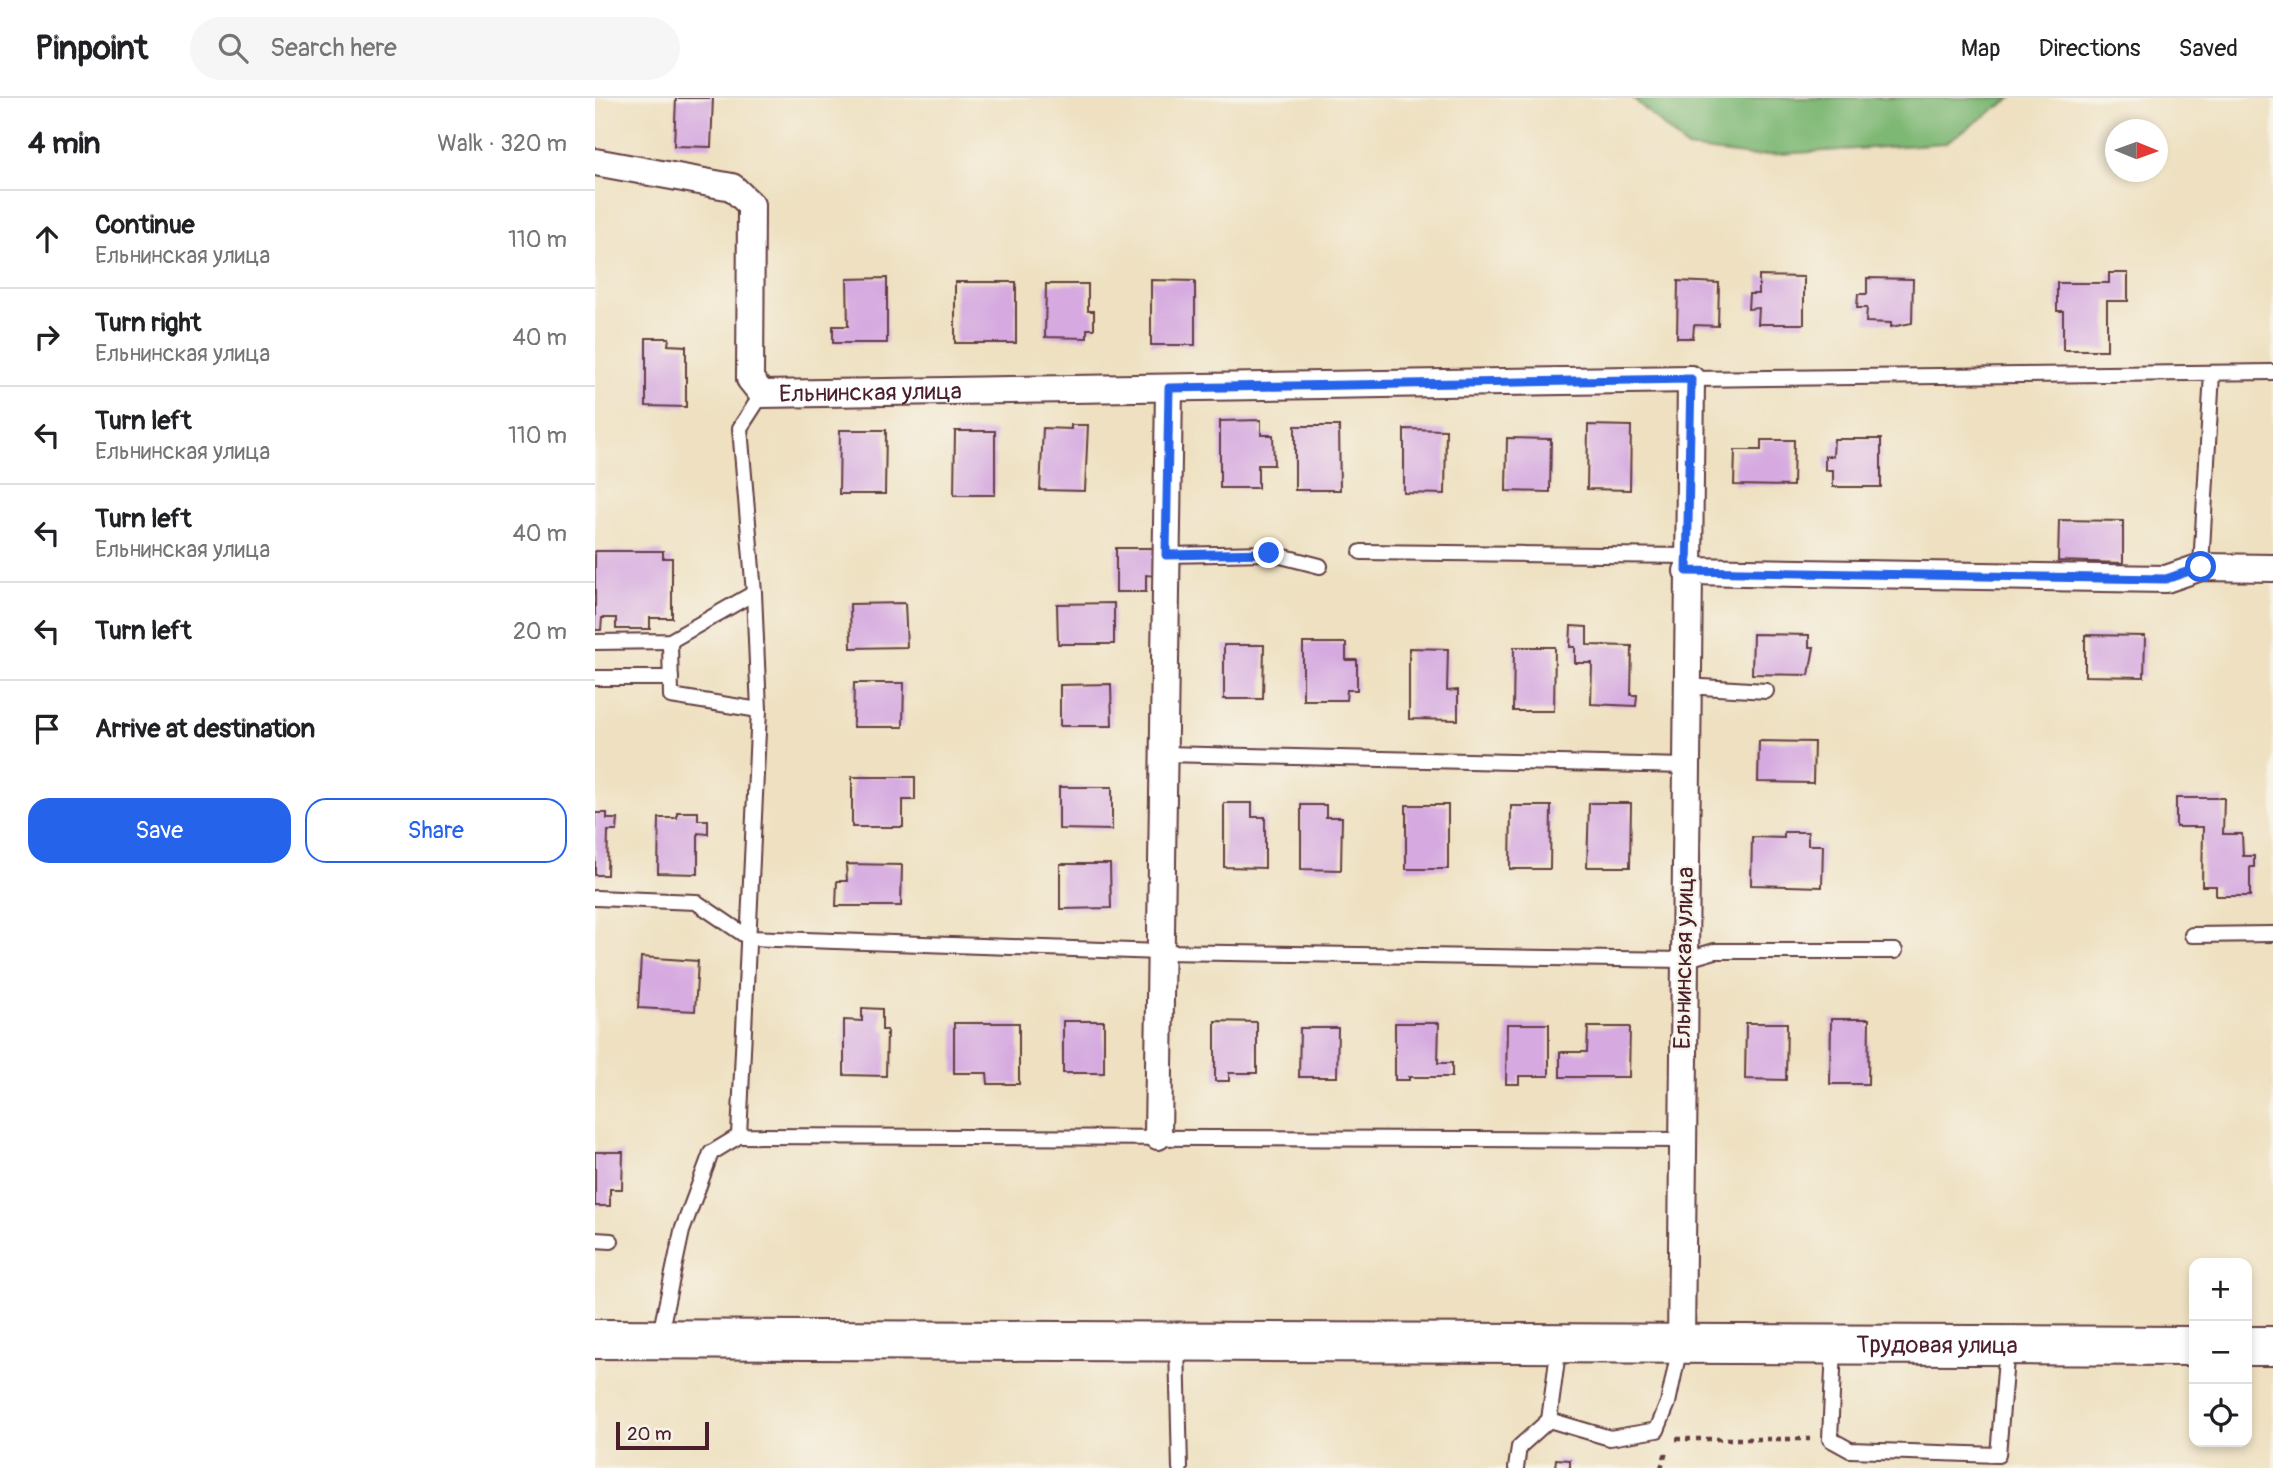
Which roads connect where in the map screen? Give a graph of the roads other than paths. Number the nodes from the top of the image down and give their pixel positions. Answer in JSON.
{"nodes":[{"id":1,"x":595,"y":162,"type":"edge"},
{"id":2,"x":2273,"y":372,"type":"edge"},
{"id":3,"x":2212,"y":373,"type":"junction"},
{"id":4,"x":1691,"y":379,"type":"junction"},
{"id":5,"x":1169,"y":388,"type":"junction"},
{"id":6,"x":762,"y":394,"type":"junction"},
{"id":7,"x":1361,"y":552,"type":"dead end"},
{"id":8,"x":1166,"y":555,"type":"junction"},
{"id":9,"x":1688,"y":564,"type":"junction"},
{"id":10,"x":1320,"y":566,"type":"dead end"},
{"id":11,"x":2201,"y":567,"type":"junction"},
{"id":12,"x":2273,"y":568,"type":"edge"},
{"id":13,"x":754,"y":593,"type":"junction"},
{"id":14,"x":670,"y":641,"type":"junction"},
{"id":15,"x":595,"y":642,"type":"edge"},
{"id":16,"x":595,"y":678,"type":"edge"},
{"id":17,"x":671,"y":678,"type":"junction"},
{"id":18,"x":1686,"y":686,"type":"junction"},
{"id":19,"x":1766,"y":691,"type":"dead end"},
{"id":20,"x":759,"y":710,"type":"junction"},
{"id":21,"x":1164,"y":754,"type":"junction"},
{"id":22,"x":1686,"y":766,"type":"junction"},
{"id":23,"x":595,"y":898,"type":"edge"},
{"id":24,"x":2273,"y":934,"type":"edge"},
{"id":25,"x":2192,"y":935,"type":"dead end"},
{"id":26,"x":749,"y":939,"type":"junction"},
{"id":27,"x":1895,"y":951,"type":"dead end"},
{"id":28,"x":1161,"y":952,"type":"junction"},
{"id":29,"x":1684,"y":960,"type":"junction"},
{"id":30,"x":739,"y":1136,"type":"junction"},
{"id":31,"x":1158,"y":1136,"type":"junction"},
{"id":32,"x":1683,"y":1140,"type":"junction"},
{"id":33,"x":595,"y":1240,"type":"edge"},
{"id":34,"x":611,"y":1241,"type":"dead end"},
{"id":35,"x":595,"y":1339,"type":"edge"},
{"id":36,"x":659,"y":1341,"type":"junction"},
{"id":37,"x":1177,"y":1343,"type":"junction"},
{"id":38,"x":1559,"y":1344,"type":"junction"},
{"id":39,"x":1681,"y":1345,"type":"junction"},
{"id":40,"x":1834,"y":1345,"type":"junction"},
{"id":41,"x":2007,"y":1346,"type":"junction"},
{"id":42,"x":2189,"y":1346,"type":"edge"},
{"id":43,"x":2252,"y":1346,"type":"edge"},
{"id":44,"x":2273,"y":1346,"type":"edge"},
{"id":45,"x":1549,"y":1420,"type":"junction"},
{"id":46,"x":1180,"y":1468,"type":"edge"},
{"id":47,"x":1516,"y":1468,"type":"edge"}],
"edges":[{"from":1,"to":6,"type":"street","name":"Ельнинская улица"},
{"from":2,"to":3,"type":"lane"},
{"from":3,"to":4,"type":"lane"},
{"from":3,"to":11,"type":"lane"},
{"from":4,"to":5,"type":"street","name":"Ельнинская улица"},
{"from":4,"to":9,"type":"street","name":"Ельнинская улица"},
{"from":5,"to":6,"type":"street","name":"Ельнинская улица"},
{"from":5,"to":8,"type":"street"},
{"from":6,"to":13,"type":"lane"},
{"from":7,"to":9,"type":"lane"},
{"from":8,"to":10,"type":"lane"},
{"from":8,"to":21,"type":"street"},
{"from":9,"to":11,"type":"street"},
{"from":9,"to":18,"type":"street","name":"Ельнинская улица"},
{"from":11,"to":12,"type":"street"},
{"from":13,"to":14,"type":"lane"},
{"from":13,"to":20,"type":"lane"},
{"from":14,"to":15,"type":"lane"},
{"from":14,"to":17,"type":"lane"},
{"from":16,"to":17,"type":"lane"},
{"from":17,"to":20,"type":"lane"},
{"from":18,"to":19,"type":"lane"},
{"from":18,"to":22,"type":"street","name":"Ельнинская улица"},
{"from":20,"to":26,"type":"lane"},
{"from":21,"to":22,"type":"lane"},
{"from":21,"to":28,"type":"street"},
{"from":22,"to":29,"type":"street","name":"Ельнинская улица"},
{"from":23,"to":26,"type":"lane"},
{"from":24,"to":25,"type":"lane"},
{"from":26,"to":28,"type":"lane"},
{"from":26,"to":30,"type":"lane"},
{"from":27,"to":29,"type":"lane"},
{"from":28,"to":29,"type":"lane"},
{"from":28,"to":31,"type":"street"},
{"from":29,"to":32,"type":"street","name":"Ельнинская улица"},
{"from":30,"to":31,"type":"lane"},
{"from":30,"to":36,"type":"lane"},
{"from":31,"to":32,"type":"lane"},
{"from":32,"to":39,"type":"street","name":"Ельнинская улица"},
{"from":33,"to":34,"type":"lane"},
{"from":35,"to":36,"type":"main road"},
{"from":36,"to":37,"type":"main road","name":"Трудовая улица"},
{"from":37,"to":38,"type":"main road","name":"Трудовая улица"},
{"from":37,"to":46,"type":"lane"},
{"from":38,"to":39,"type":"main road","name":"Трудовая улица"},
{"from":38,"to":45,"type":"lane"},
{"from":39,"to":40,"type":"main road","name":"Трудовая улица"},
{"from":39,"to":45,"type":"lane"},
{"from":40,"to":41,"type":"main road","name":"Трудовая улица"},
{"from":40,"to":41,"type":"lane"},
{"from":41,"to":42,"type":"main road","name":"Трудовая улица"},
{"from":43,"to":44,"type":"main road"},
{"from":45,"to":47,"type":"lane"}]}
